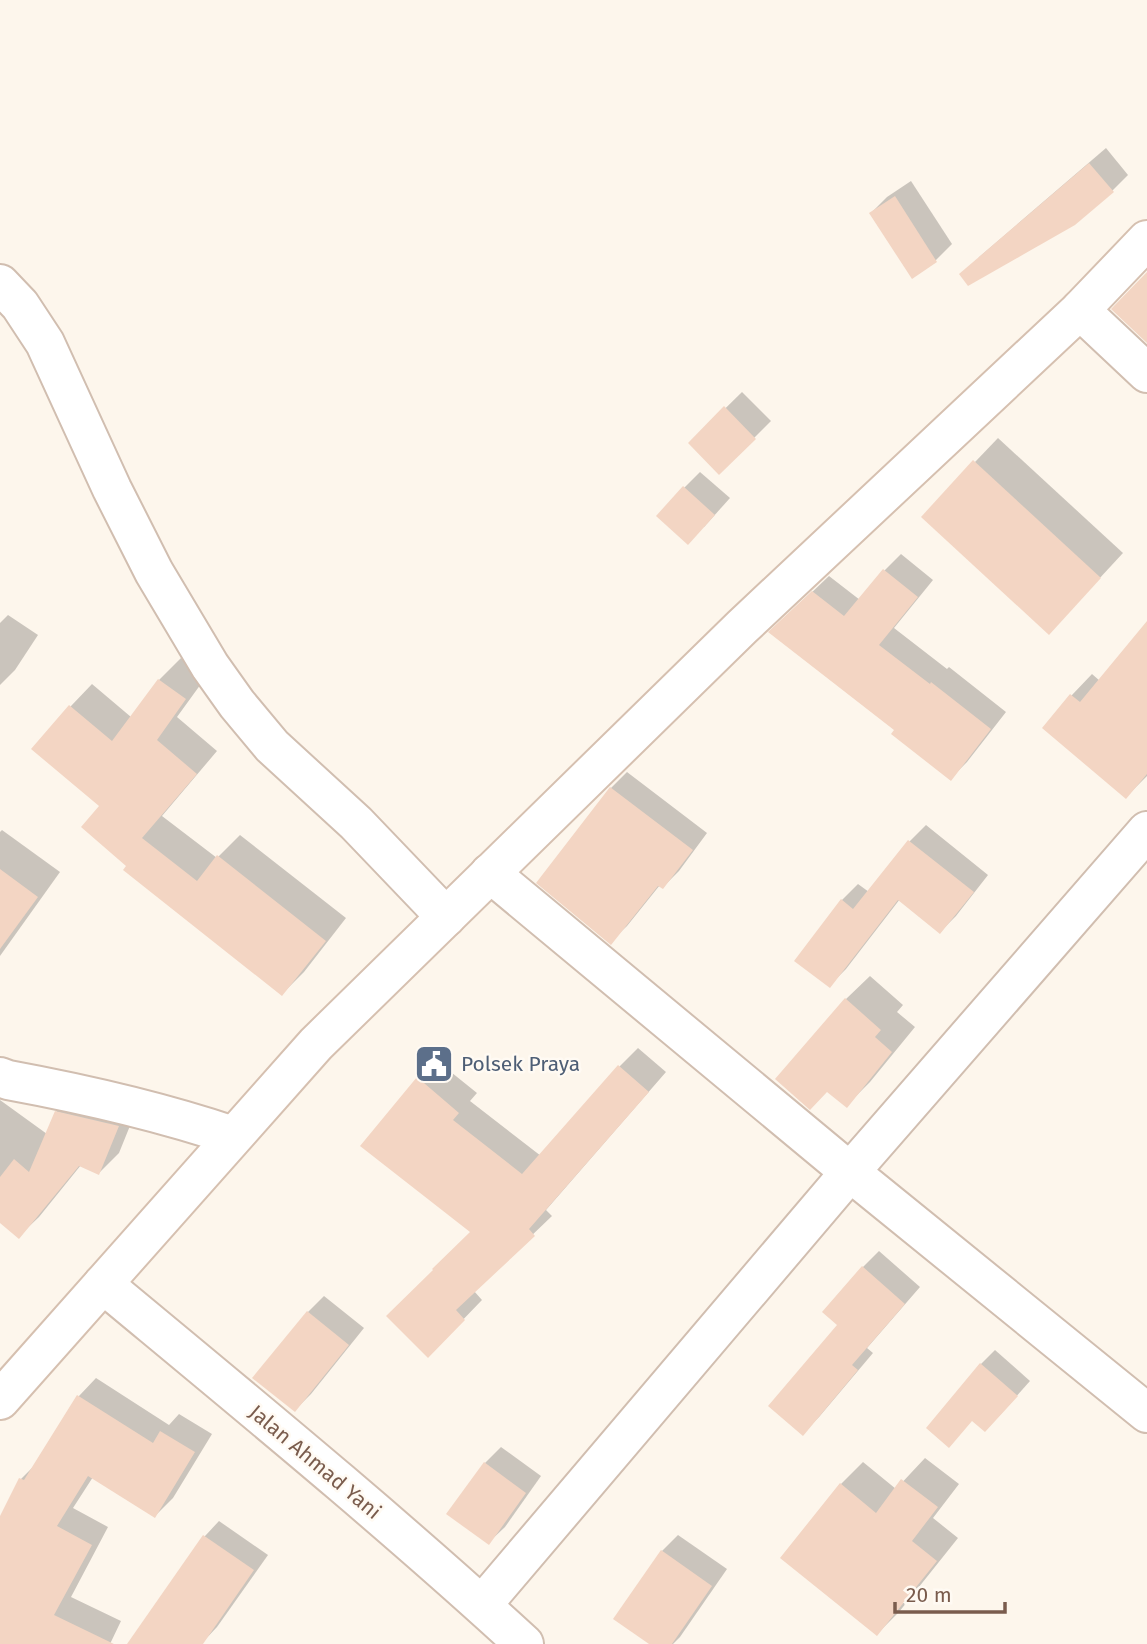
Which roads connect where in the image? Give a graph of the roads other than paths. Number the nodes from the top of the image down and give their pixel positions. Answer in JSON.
{"nodes":[{"id":1,"x":1147,"y":240,"type":"edge"},
{"id":2,"x":0,"y":284,"type":"edge"},
{"id":3,"x":1080,"y":310,"type":"junction"},
{"id":4,"x":1147,"y":373,"type":"edge"},
{"id":5,"x":1147,"y":831,"type":"edge"},
{"id":6,"x":490,"y":873,"type":"junction"},
{"id":7,"x":446,"y":917,"type":"junction"},
{"id":8,"x":0,"y":1077,"type":"edge"},
{"id":9,"x":233,"y":1136,"type":"junction"},
{"id":10,"x":850,"y":1172,"type":"junction"},
{"id":11,"x":103,"y":1284,"type":"junction"},
{"id":12,"x":0,"y":1399,"type":"edge"},
{"id":13,"x":1147,"y":1413,"type":"edge"},
{"id":14,"x":482,"y":1605,"type":"junction"},
{"id":15,"x":524,"y":1644,"type":"edge"}],
"edges":[{"from":1,"to":3,"type":"street"},
{"from":2,"to":7,"type":"street"},
{"from":3,"to":4,"type":"street"},
{"from":3,"to":6,"type":"street"},
{"from":5,"to":10,"type":"street"},
{"from":6,"to":7,"type":"street"},
{"from":6,"to":10,"type":"street"},
{"from":7,"to":9,"type":"street"},
{"from":8,"to":9,"type":"street"},
{"from":9,"to":11,"type":"street"},
{"from":10,"to":13,"type":"street"},
{"from":10,"to":14,"type":"street"},
{"from":11,"to":12,"type":"street"},
{"from":11,"to":14,"type":"street","name":"Jalan Ahmad Yani"},
{"from":14,"to":15,"type":"street","name":"Jalan Ahmad Yani"}]}
